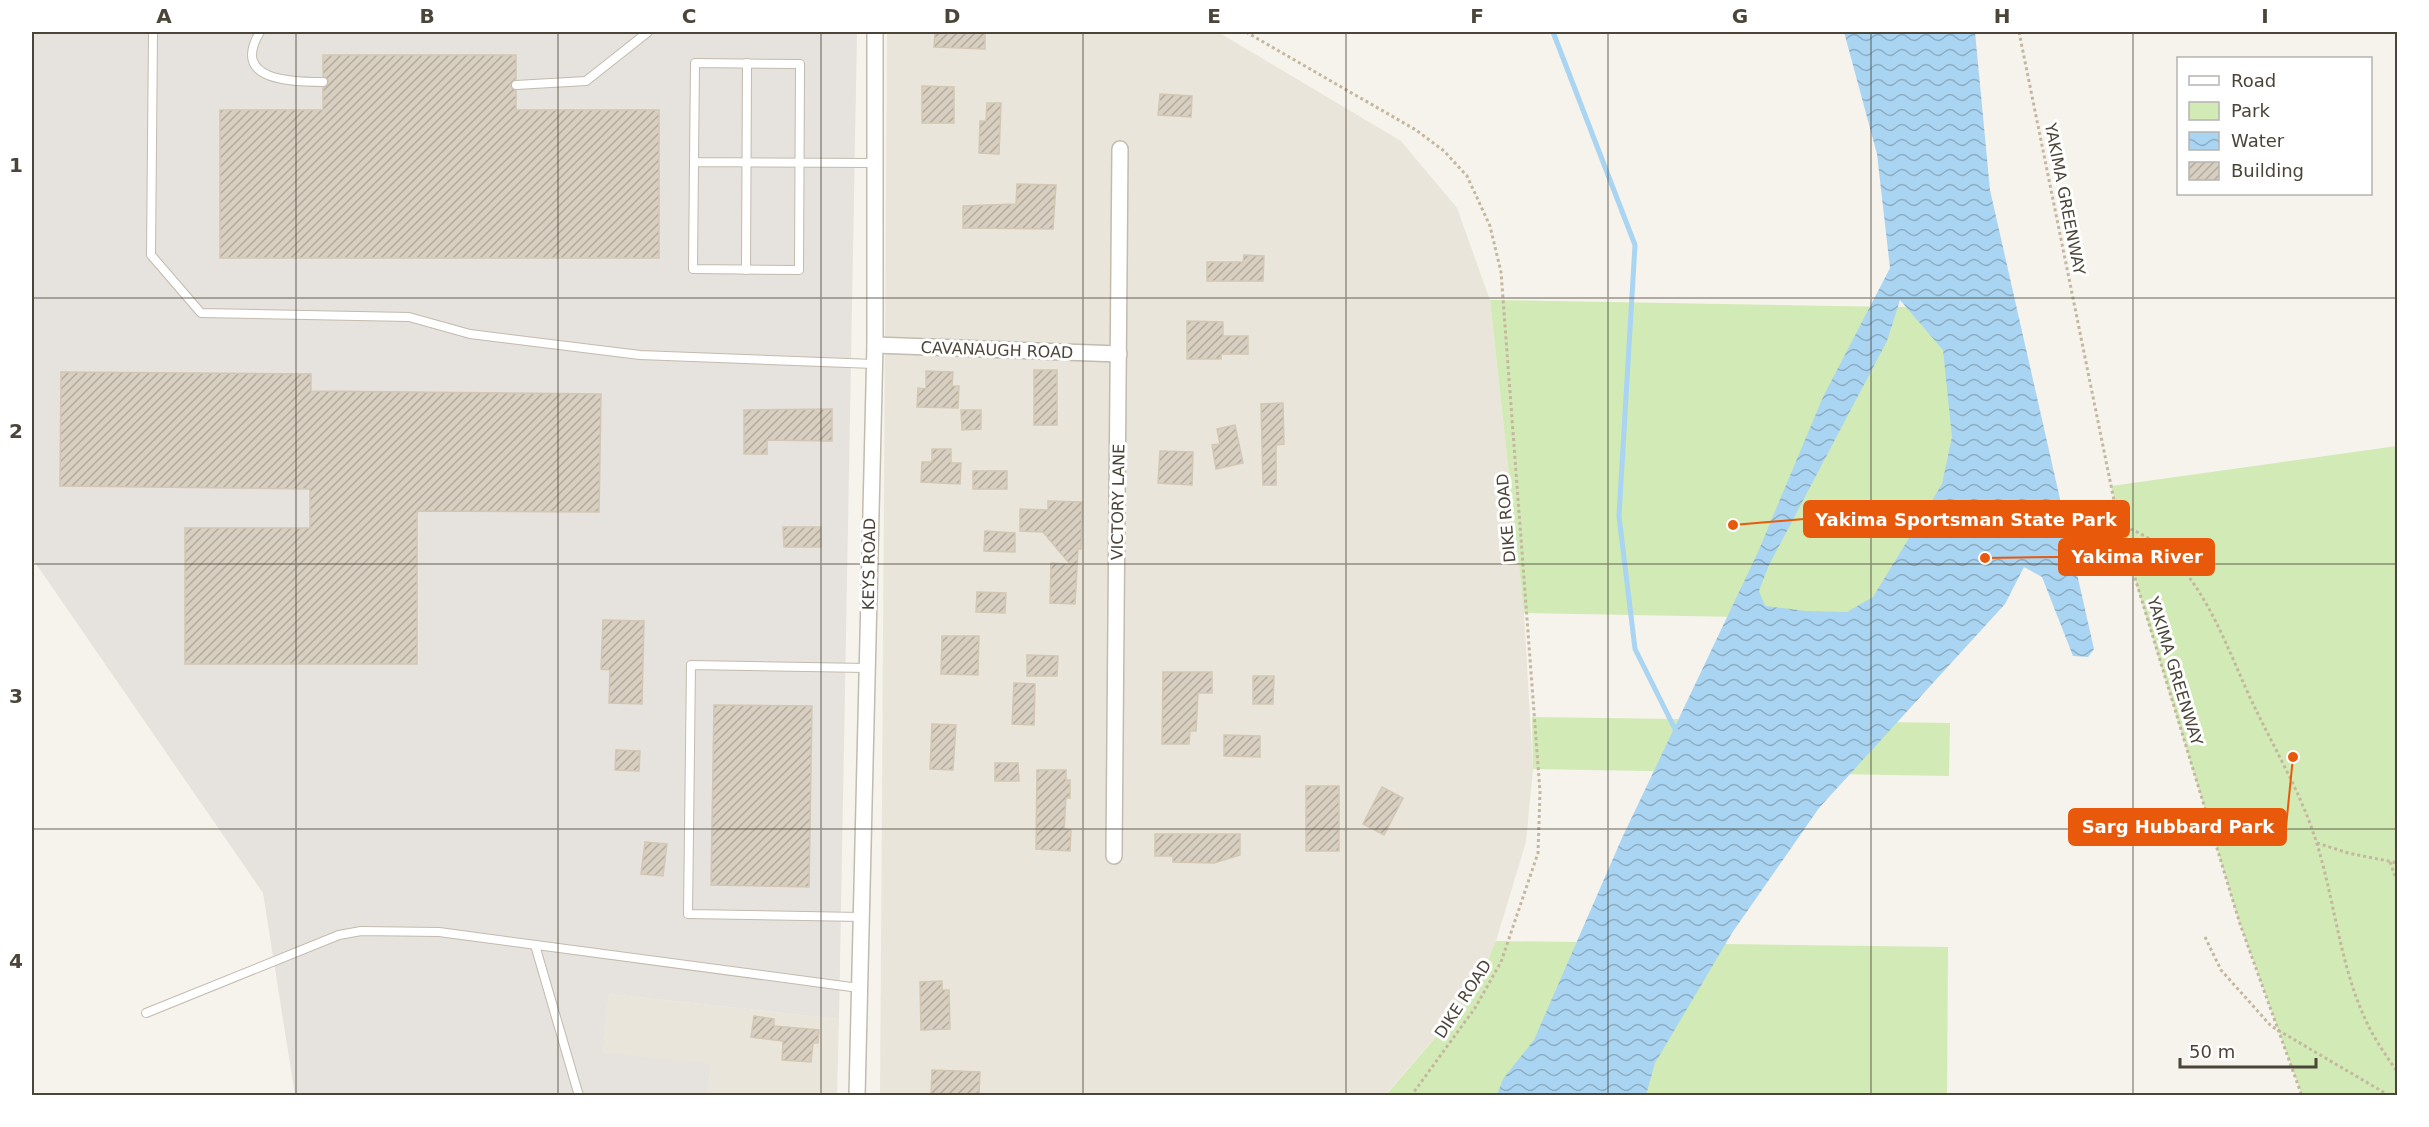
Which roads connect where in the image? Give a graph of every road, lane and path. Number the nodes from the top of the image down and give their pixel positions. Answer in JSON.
{"nodes":[{"id":1,"x":153,"y":32,"type":"edge"},
{"id":2,"x":260,"y":32,"type":"edge"},
{"id":3,"x":648,"y":32,"type":"edge"},
{"id":4,"x":875,"y":32,"type":"edge"},
{"id":5,"x":1246,"y":32,"type":"edge"},
{"id":6,"x":2019,"y":32,"type":"edge"},
{"id":7,"x":747,"y":63,"type":"junction"},
{"id":8,"x":323,"y":82,"type":"dead end"},
{"id":9,"x":516,"y":85,"type":"dead end"},
{"id":10,"x":1120,"y":149,"type":"dead end"},
{"id":11,"x":694,"y":162,"type":"junction"},
{"id":12,"x":747,"y":162,"type":"junction"},
{"id":13,"x":800,"y":163,"type":"junction"},
{"id":14,"x":875,"y":163,"type":"junction"},
{"id":15,"x":746,"y":270,"type":"junction"},
{"id":16,"x":874,"y":345,"type":"junction"},
{"id":17,"x":1119,"y":354,"type":"junction"},
{"id":18,"x":874,"y":364,"type":"junction"},
{"id":19,"x":2119,"y":525,"type":"junction"},
{"id":20,"x":867,"y":668,"type":"junction"},
{"id":21,"x":2317,"y":843,"type":"junction"},
{"id":22,"x":1114,"y":856,"type":"dead end"},
{"id":23,"x":2390,"y":862,"type":"junction"},
{"id":24,"x":2397,"y":863,"type":"edge"},
{"id":25,"x":2397,"y":884,"type":"edge"},
{"id":26,"x":861,"y":917,"type":"junction"},
{"id":27,"x":2205,"y":937,"type":"dead end"},
{"id":28,"x":535,"y":945,"type":"junction"},
{"id":29,"x":859,"y":988,"type":"junction"},
{"id":30,"x":146,"y":1013,"type":"dead end"},
{"id":31,"x":2278,"y":1031,"type":"junction"},
{"id":32,"x":2397,"y":1073,"type":"edge"},
{"id":33,"x":579,"y":1095,"type":"edge"},
{"id":34,"x":857,"y":1095,"type":"edge"},
{"id":35,"x":1411,"y":1095,"type":"edge"},
{"id":36,"x":2302,"y":1095,"type":"edge"},
{"id":37,"x":2390,"y":1095,"type":"edge"}],
"edges":[{"from":1,"to":18,"type":"lane"},
{"from":2,"to":8,"type":"lane"},
{"from":3,"to":9,"type":"lane"},
{"from":4,"to":14,"type":"street","name":"KEYS ROAD"},
{"from":5,"to":35,"type":"path","name":"DIKE ROAD"},
{"from":6,"to":19,"type":"path","name":"YAKIMA GREENWAY"},
{"from":7,"to":11,"type":"lane"},
{"from":7,"to":12,"type":"lane"},
{"from":7,"to":13,"type":"lane"},
{"from":10,"to":17,"type":"street","name":"VICTORY LANE"},
{"from":11,"to":12,"type":"lane"},
{"from":11,"to":15,"type":"lane"},
{"from":12,"to":13,"type":"lane"},
{"from":12,"to":15,"type":"lane"},
{"from":13,"to":14,"type":"lane"},
{"from":13,"to":15,"type":"lane"},
{"from":14,"to":16,"type":"street","name":"KEYS ROAD"},
{"from":16,"to":17,"type":"street","name":"CAVANAUGH ROAD"},
{"from":16,"to":18,"type":"street","name":"KEYS ROAD"},
{"from":17,"to":22,"type":"street","name":"VICTORY LANE"},
{"from":18,"to":20,"type":"street","name":"KEYS ROAD"},
{"from":19,"to":21,"type":"path"},
{"from":19,"to":31,"type":"path","name":"YAKIMA GREENWAY"},
{"from":20,"to":26,"type":"street","name":"KEYS ROAD"},
{"from":20,"to":26,"type":"lane"},
{"from":21,"to":23,"type":"path"},
{"from":21,"to":32,"type":"path"},
{"from":23,"to":24,"type":"path"},
{"from":23,"to":25,"type":"path"},
{"from":26,"to":29,"type":"street","name":"KEYS ROAD"},
{"from":27,"to":31,"type":"path"},
{"from":28,"to":29,"type":"lane"},
{"from":28,"to":30,"type":"lane"},
{"from":28,"to":33,"type":"lane"},
{"from":29,"to":34,"type":"street","name":"KEYS ROAD"},
{"from":31,"to":36,"type":"path","name":"YAKIMA GREENWAY"},
{"from":31,"to":37,"type":"path"}]}
